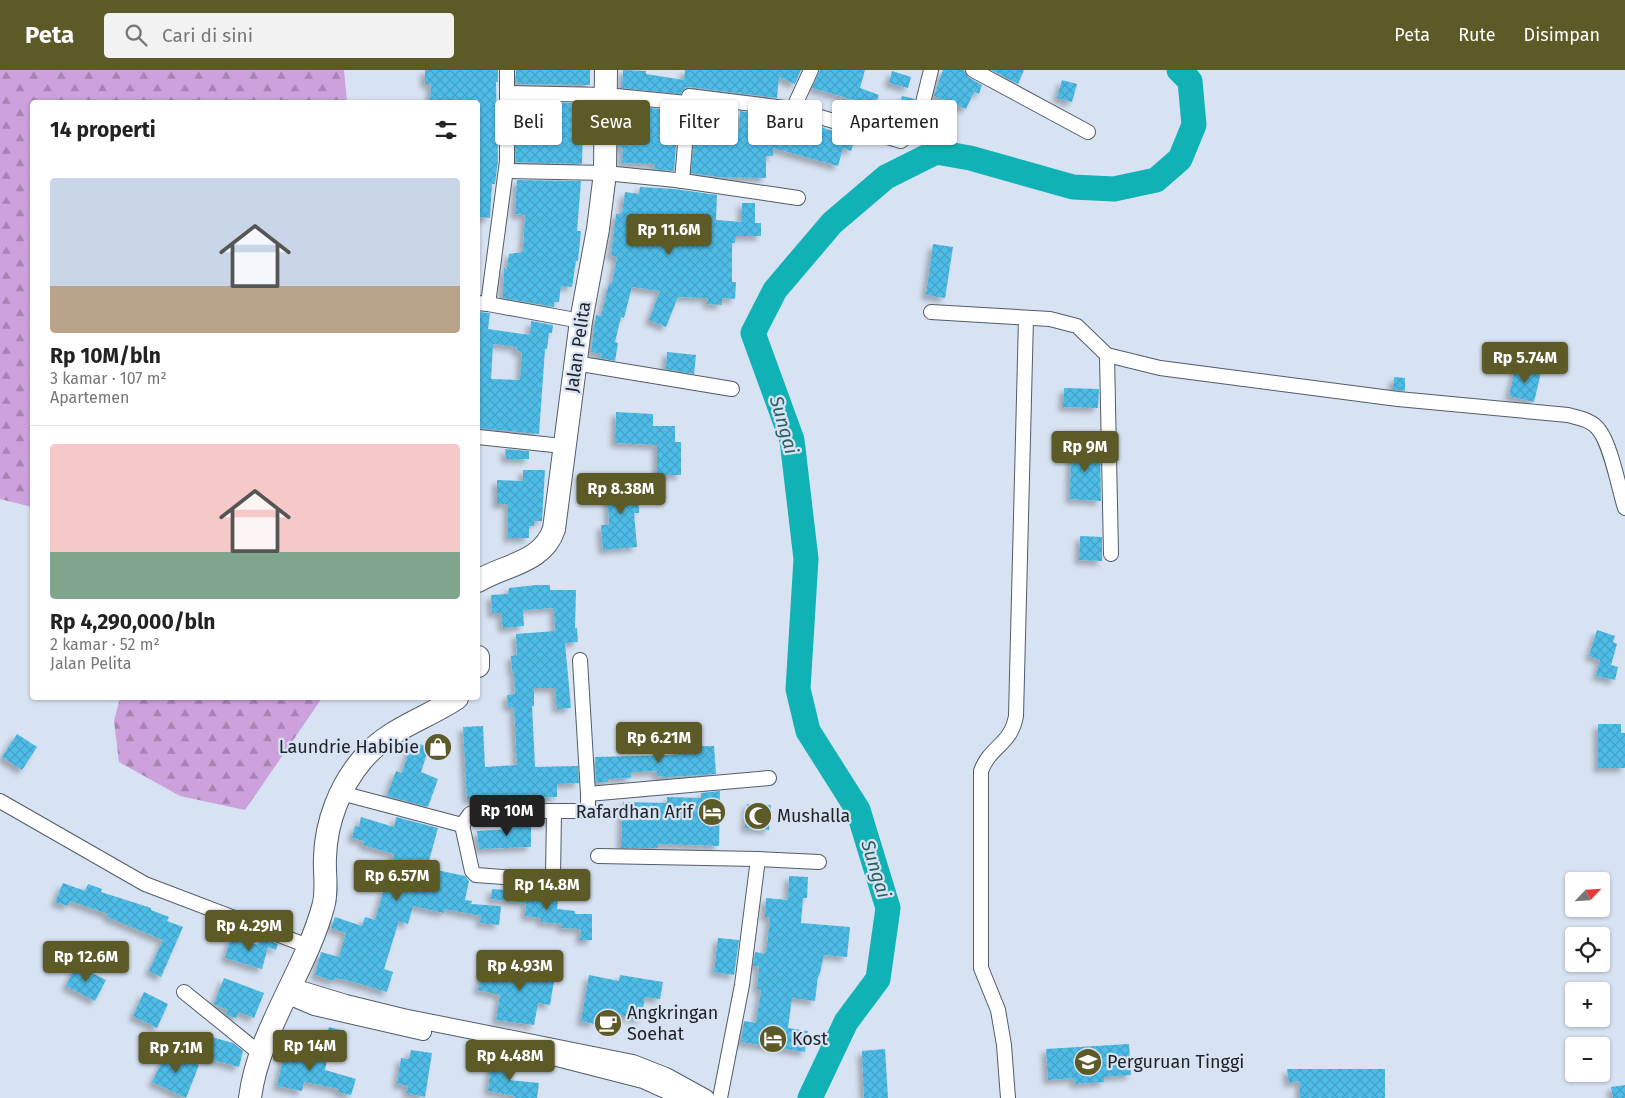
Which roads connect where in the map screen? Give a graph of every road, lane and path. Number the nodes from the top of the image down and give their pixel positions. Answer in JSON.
{"nodes":[{"id":1,"x":507,"y":70,"type":"edge"},
{"id":2,"x":606,"y":70,"type":"edge"},
{"id":3,"x":811,"y":70,"type":"edge"},
{"id":4,"x":930,"y":70,"type":"edge"},
{"id":5,"x":973,"y":70,"type":"edge"},
{"id":6,"x":507,"y":93,"type":"junction"},
{"id":7,"x":606,"y":95,"type":"junction"},
{"id":8,"x":660,"y":100,"type":"edge"},
{"id":9,"x":688,"y":100,"type":"edge"},
{"id":10,"x":721,"y":100,"type":"edge"},
{"id":11,"x":797,"y":100,"type":"edge"},
{"id":12,"x":822,"y":118,"type":"edge"},
{"id":13,"x":1088,"y":132,"type":"dead end"},
{"id":14,"x":684,"y":145,"type":"edge"},
{"id":15,"x":506,"y":171,"type":"junction"},
{"id":16,"x":605,"y":173,"type":"junction"},
{"id":17,"x":682,"y":180,"type":"junction"},
{"id":18,"x":798,"y":198,"type":"dead end"},
{"id":19,"x":483,"y":304,"type":"edge"},
{"id":20,"x":931,"y":312,"type":"dead end"},
{"id":21,"x":1026,"y":318,"type":"junction"},
{"id":22,"x":580,"y":321,"type":"junction"},
{"id":23,"x":1107,"y":355,"type":"junction"},
{"id":24,"x":575,"y":363,"type":"junction"},
{"id":25,"x":732,"y":389,"type":"dead end"},
{"id":26,"x":480,"y":437,"type":"edge"},
{"id":27,"x":563,"y":446,"type":"junction"},
{"id":28,"x":1625,"y":508,"type":"edge"},
{"id":29,"x":1111,"y":554,"type":"dead end"},
{"id":30,"x":480,"y":579,"type":"edge"},
{"id":31,"x":580,"y":660,"type":"dead end"},
{"id":32,"x":454,"y":700,"type":"edge"},
{"id":33,"x":770,"y":778,"type":"dead end"},
{"id":34,"x":341,"y":793,"type":"junction"},
{"id":35,"x":588,"y":794,"type":"junction"},
{"id":36,"x":0,"y":801,"type":"edge"},
{"id":37,"x":554,"y":812,"type":"junction"},
{"id":38,"x":462,"y":825,"type":"junction"},
{"id":39,"x":598,"y":856,"type":"dead end"},
{"id":40,"x":758,"y":858,"type":"junction"},
{"id":41,"x":820,"y":862,"type":"dead end"},
{"id":42,"x":308,"y":946,"type":"junction"},
{"id":43,"x":288,"y":990,"type":"junction"},
{"id":44,"x":184,"y":992,"type":"dead end"},
{"id":45,"x":539,"y":1049,"type":"junction"},
{"id":46,"x":262,"y":1055,"type":"junction"},
{"id":47,"x":250,"y":1098,"type":"edge"},
{"id":48,"x":684,"y":1098,"type":"edge"},
{"id":49,"x":706,"y":1098,"type":"edge"},
{"id":50,"x":720,"y":1098,"type":"edge"},
{"id":51,"x":1008,"y":1098,"type":"edge"}],
"edges":[{"from":1,"to":6,"type":"street"},
{"from":2,"to":7,"type":"highway","name":"Jalan Pelita"},
{"from":3,"to":11,"type":"street"},
{"from":4,"to":12,"type":"street"},
{"from":5,"to":13,"type":"street"},
{"from":6,"to":7,"type":"street"},
{"from":6,"to":15,"type":"street"},
{"from":7,"to":8,"type":"street"},
{"from":7,"to":16,"type":"highway","name":"Jalan Pelita"},
{"from":9,"to":10,"type":"street"},
{"from":14,"to":17,"type":"street"},
{"from":15,"to":16,"type":"street"},
{"from":15,"to":19,"type":"street"},
{"from":16,"to":17,"type":"street"},
{"from":16,"to":22,"type":"highway","name":"Jalan Pelita"},
{"from":17,"to":18,"type":"street"},
{"from":19,"to":22,"type":"street"},
{"from":20,"to":21,"type":"street"},
{"from":21,"to":23,"type":"street"},
{"from":21,"to":51,"type":"street"},
{"from":22,"to":24,"type":"highway","name":"Jalan Pelita"},
{"from":23,"to":28,"type":"street"},
{"from":23,"to":29,"type":"street"},
{"from":24,"to":25,"type":"street"},
{"from":24,"to":27,"type":"highway","name":"Jalan Pelita"},
{"from":26,"to":27,"type":"street"},
{"from":27,"to":30,"type":"highway","name":"Jalan Pelita"},
{"from":31,"to":35,"type":"street"},
{"from":32,"to":34,"type":"highway"},
{"from":33,"to":35,"type":"street"},
{"from":34,"to":38,"type":"street"},
{"from":34,"to":42,"type":"highway"},
{"from":35,"to":37,"type":"street"},
{"from":36,"to":42,"type":"street"},
{"from":37,"to":38,"type":"street"},
{"from":37,"to":38,"type":"street"},
{"from":39,"to":40,"type":"street"},
{"from":40,"to":41,"type":"street"},
{"from":40,"to":50,"type":"street"},
{"from":42,"to":43,"type":"highway"},
{"from":43,"to":45,"type":"street"},
{"from":43,"to":46,"type":"highway"},
{"from":44,"to":46,"type":"street"},
{"from":45,"to":48,"type":"street"},
{"from":45,"to":49,"type":"street"},
{"from":46,"to":47,"type":"highway"}]}
